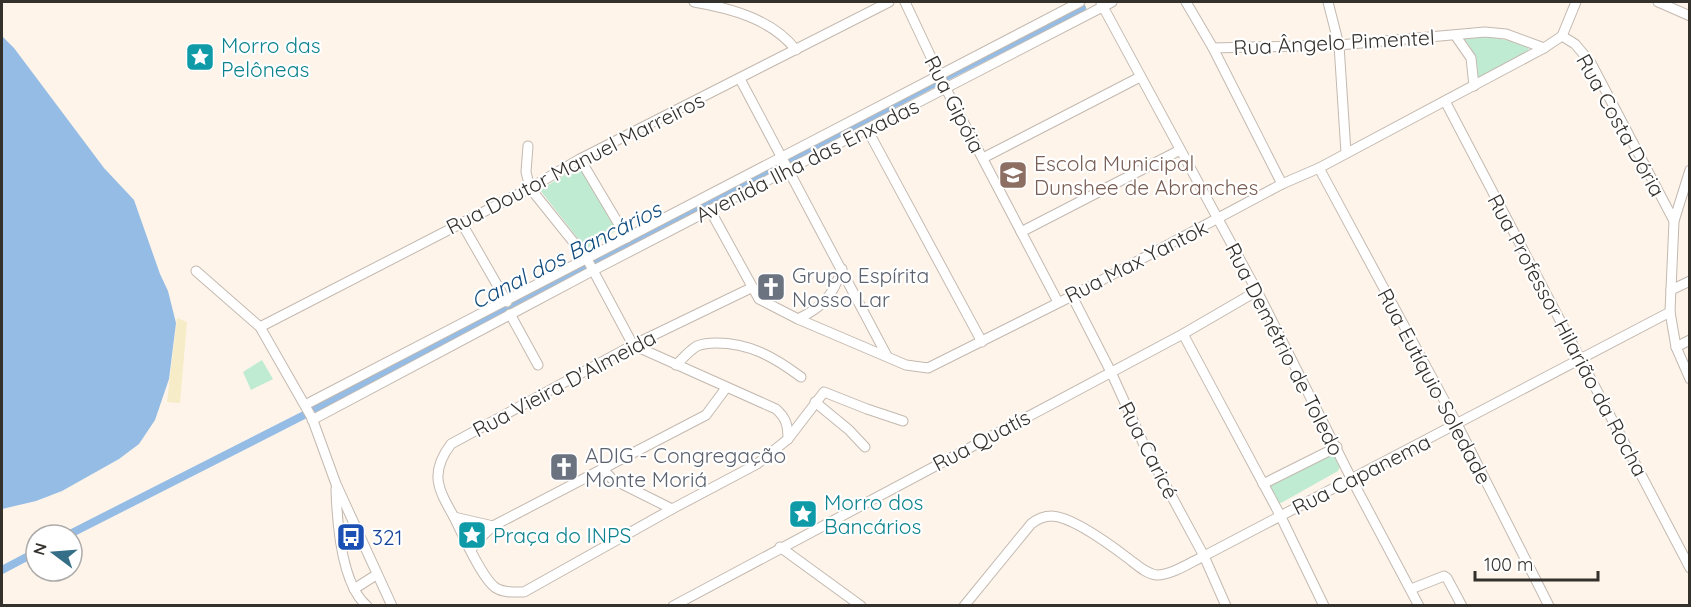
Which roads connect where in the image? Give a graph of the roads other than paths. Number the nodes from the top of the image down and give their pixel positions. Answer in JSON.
{"nodes":[{"id":1,"x":694,"y":2,"type":"edge"},
{"id":2,"x":890,"y":2,"type":"edge"},
{"id":3,"x":905,"y":2,"type":"edge"},
{"id":4,"x":1080,"y":2,"type":"edge"},
{"id":5,"x":1186,"y":2,"type":"edge"},
{"id":6,"x":1328,"y":2,"type":"edge"},
{"id":7,"x":1576,"y":2,"type":"edge"},
{"id":8,"x":1658,"y":2,"type":"edge"},
{"id":9,"x":1105,"y":3,"type":"edge"},
{"id":10,"x":1689,"y":16,"type":"edge"},
{"id":11,"x":1455,"y":35,"type":"junction"},
{"id":12,"x":1562,"y":36,"type":"junction"},
{"id":13,"x":1339,"y":45,"type":"junction"},
{"id":14,"x":1213,"y":48,"type":"junction"},
{"id":15,"x":1544,"y":48,"type":"junction"},
{"id":16,"x":796,"y":50,"type":"junction"},
{"id":17,"x":939,"y":75,"type":"junction"},
{"id":18,"x":1140,"y":77,"type":"junction"},
{"id":19,"x":740,"y":79,"type":"junction"},
{"id":20,"x":1474,"y":86,"type":"junction"},
{"id":21,"x":945,"y":87,"type":"junction"},
{"id":22,"x":1445,"y":101,"type":"junction"},
{"id":23,"x":867,"y":129,"type":"junction"},
{"id":24,"x":528,"y":146,"type":"dead end"},
{"id":25,"x":1180,"y":150,"type":"junction"},
{"id":26,"x":1346,"y":153,"type":"junction"},
{"id":27,"x":983,"y":158,"type":"junction"},
{"id":28,"x":580,"y":159,"type":"junction"},
{"id":29,"x":785,"y":163,"type":"junction"},
{"id":30,"x":1319,"y":168,"type":"junction"},
{"id":31,"x":1689,"y":170,"type":"edge"},
{"id":32,"x":1282,"y":184,"type":"junction"},
{"id":33,"x":530,"y":188,"type":"junction"},
{"id":34,"x":710,"y":210,"type":"junction"},
{"id":35,"x":1218,"y":219,"type":"junction"},
{"id":36,"x":1674,"y":221,"type":"junction"},
{"id":37,"x":461,"y":222,"type":"junction"},
{"id":38,"x":1022,"y":232,"type":"junction"},
{"id":39,"x":627,"y":238,"type":"junction"},
{"id":40,"x":590,"y":265,"type":"junction"},
{"id":41,"x":842,"y":269,"type":"junction"},
{"id":42,"x":196,"y":271,"type":"dead end"},
{"id":43,"x":1689,"y":281,"type":"edge"},
{"id":44,"x":751,"y":288,"type":"junction"},
{"id":45,"x":1671,"y":290,"type":"junction"},
{"id":46,"x":1257,"y":291,"type":"junction"},
{"id":47,"x":1072,"y":296,"type":"junction"},
{"id":48,"x":507,"y":302,"type":"junction"},
{"id":49,"x":1058,"y":302,"type":"junction"},
{"id":50,"x":1670,"y":312,"type":"junction"},
{"id":51,"x":510,"y":314,"type":"junction"},
{"id":52,"x":798,"y":319,"type":"junction"},
{"id":53,"x":260,"y":327,"type":"junction"},
{"id":54,"x":1183,"y":334,"type":"junction"},
{"id":55,"x":1689,"y":340,"type":"edge"},
{"id":56,"x":982,"y":342,"type":"junction"},
{"id":57,"x":633,"y":345,"type":"junction"},
{"id":58,"x":1676,"y":347,"type":"junction"},
{"id":59,"x":887,"y":356,"type":"junction"},
{"id":60,"x":1581,"y":359,"type":"junction"},
{"id":61,"x":538,"y":365,"type":"dead end"},
{"id":62,"x":676,"y":365,"type":"junction"},
{"id":63,"x":1111,"y":372,"type":"junction"},
{"id":64,"x":801,"y":377,"type":"dead end"},
{"id":65,"x":1689,"y":379,"type":"edge"},
{"id":66,"x":726,"y":388,"type":"junction"},
{"id":67,"x":815,"y":402,"type":"junction"},
{"id":68,"x":306,"y":406,"type":"junction"},
{"id":69,"x":312,"y":419,"type":"junction"},
{"id":70,"x":903,"y":421,"type":"dead end"},
{"id":71,"x":1457,"y":424,"type":"junction"},
{"id":72,"x":788,"y":439,"type":"junction"},
{"id":73,"x":865,"y":447,"type":"dead end"},
{"id":74,"x":1337,"y":447,"type":"junction"},
{"id":75,"x":602,"y":468,"type":"junction"},
{"id":76,"x":1351,"y":478,"type":"junction"},
{"id":77,"x":336,"y":484,"type":"junction"},
{"id":78,"x":1263,"y":484,"type":"junction"},
{"id":79,"x":672,"y":509,"type":"junction"},
{"id":80,"x":1280,"y":515,"type":"junction"},
{"id":81,"x":351,"y":517,"type":"junction"},
{"id":82,"x":453,"y":517,"type":"junction"},
{"id":83,"x":338,"y":523,"type":"junction"},
{"id":84,"x":493,"y":526,"type":"junction"},
{"id":85,"x":780,"y":547,"type":"junction"},
{"id":86,"x":471,"y":550,"type":"junction"},
{"id":87,"x":1204,"y":556,"type":"junction"},
{"id":88,"x":1689,"y":568,"type":"edge"},
{"id":89,"x":376,"y":575,"type":"junction"},
{"id":90,"x":354,"y":589,"type":"junction"},
{"id":91,"x":1411,"y":589,"type":"junction"},
{"id":92,"x":367,"y":606,"type":"edge"},
{"id":93,"x":392,"y":606,"type":"edge"},
{"id":94,"x":673,"y":606,"type":"edge"},
{"id":95,"x":861,"y":606,"type":"edge"},
{"id":96,"x":964,"y":606,"type":"edge"},
{"id":97,"x":1226,"y":606,"type":"edge"},
{"id":98,"x":1324,"y":606,"type":"edge"},
{"id":99,"x":1419,"y":606,"type":"edge"},
{"id":100,"x":1462,"y":606,"type":"edge"},
{"id":101,"x":1549,"y":606,"type":"edge"}],
"edges":[{"from":1,"to":16,"type":"street"},
{"from":2,"to":16,"type":"street","name":"Rua Doutor Manuel Marreiros"},
{"from":3,"to":17,"type":"street","name":"Rua Gipóia"},
{"from":4,"to":17,"type":"street","name":"Avenida Ilha das Enxadas"},
{"from":5,"to":14,"type":"street"},
{"from":6,"to":13,"type":"street"},
{"from":7,"to":12,"type":"street"},
{"from":8,"to":10,"type":"street"},
{"from":9,"to":18,"type":"street","name":"Rua Demétrio de Toledo"},
{"from":9,"to":21,"type":"street","name":"Avenida Ilha das Enxadas"},
{"from":11,"to":13,"type":"street","name":"Rua Ângelo Pimentel"},
{"from":11,"to":15,"type":"street","name":"Rua Ângelo Pimentel"},
{"from":11,"to":20,"type":"street","name":"Rua Ângelo Pimentel"},
{"from":12,"to":15,"type":"street","name":"Rua Max Yantok"},
{"from":12,"to":36,"type":"street","name":"Rua Costa Dória"},
{"from":13,"to":14,"type":"street","name":"Rua Ângelo Pimentel"},
{"from":13,"to":26,"type":"street"},
{"from":14,"to":32,"type":"street"},
{"from":15,"to":20,"type":"street","name":"Rua Max Yantok"},
{"from":16,"to":19,"type":"street","name":"Rua Doutor Manuel Marreiros"},
{"from":17,"to":21,"type":"street","name":"Rua Gipóia"},
{"from":17,"to":29,"type":"street","name":"Avenida Ilha das Enxadas"},
{"from":18,"to":25,"type":"street","name":"Rua Demétrio de Toledo"},
{"from":18,"to":27,"type":"street"},
{"from":19,"to":28,"type":"street","name":"Rua Doutor Manuel Marreiros"},
{"from":19,"to":29,"type":"street"},
{"from":20,"to":22,"type":"street","name":"Rua Max Yantok"},
{"from":21,"to":23,"type":"street","name":"Avenida Ilha das Enxadas"},
{"from":21,"to":27,"type":"street","name":"Rua Gipóia"},
{"from":22,"to":26,"type":"street","name":"Rua Max Yantok"},
{"from":22,"to":60,"type":"street","name":"Rua Professor Hilarião da Rocha"},
{"from":23,"to":29,"type":"street","name":"Avenida Ilha das Enxadas"},
{"from":23,"to":56,"type":"street"},
{"from":24,"to":33,"type":"street"},
{"from":25,"to":35,"type":"street","name":"Rua Demétrio de Toledo"},
{"from":25,"to":38,"type":"street"},
{"from":26,"to":30,"type":"street","name":"Rua Max Yantok"},
{"from":27,"to":38,"type":"street","name":"Rua Gipóia"},
{"from":28,"to":33,"type":"street","name":"Rua Doutor Manuel Marreiros"},
{"from":28,"to":39,"type":"street"},
{"from":29,"to":34,"type":"street","name":"Avenida Ilha das Enxadas"},
{"from":29,"to":39,"type":"street","name":"Avenida Ilha das Enxadas"},
{"from":29,"to":41,"type":"street"},
{"from":30,"to":32,"type":"street","name":"Rua Max Yantok"},
{"from":30,"to":71,"type":"street","name":"Rua Eutíquio Soledade"},
{"from":31,"to":36,"type":"street"},
{"from":32,"to":35,"type":"street","name":"Rua Max Yantok"},
{"from":33,"to":37,"type":"street","name":"Rua Doutor Manuel Marreiros"},
{"from":33,"to":40,"type":"street"},
{"from":34,"to":40,"type":"street","name":"Avenida Ilha das Enxadas"},
{"from":34,"to":44,"type":"street","name":"Rua Max Yantok"},
{"from":35,"to":46,"type":"street","name":"Rua Demétrio de Toledo"},
{"from":35,"to":47,"type":"street","name":"Rua Max Yantok"},
{"from":36,"to":45,"type":"street"},
{"from":37,"to":48,"type":"street"},
{"from":37,"to":53,"type":"street","name":"Rua Doutor Manuel Marreiros"},
{"from":38,"to":49,"type":"street","name":"Rua Gipóia"},
{"from":39,"to":40,"type":"street","name":"Avenida Ilha das Enxadas"},
{"from":40,"to":48,"type":"street","name":"Avenida Ilha das Enxadas"},
{"from":40,"to":51,"type":"street","name":"Avenida Ilha das Enxadas"},
{"from":40,"to":57,"type":"street"},
{"from":41,"to":52,"type":"street"},
{"from":41,"to":59,"type":"street"},
{"from":42,"to":53,"type":"street"},
{"from":43,"to":45,"type":"street"},
{"from":44,"to":52,"type":"street","name":"Rua Max Yantok"},
{"from":44,"to":57,"type":"street","name":"Rua Vieira D'Almeida"},
{"from":45,"to":50,"type":"street"},
{"from":46,"to":54,"type":"street","name":"Rua Quatís"},
{"from":46,"to":74,"type":"street","name":"Rua Demétrio de Toledo"},
{"from":47,"to":49,"type":"street","name":"Rua Max Yantok"},
{"from":47,"to":63,"type":"street","name":"Rua Caricé"},
{"from":48,"to":68,"type":"street","name":"Avenida Ilha das Enxadas"},
{"from":49,"to":56,"type":"street","name":"Rua Max Yantok"},
{"from":50,"to":58,"type":"street"},
{"from":50,"to":60,"type":"street","name":"Rua Capanema"},
{"from":51,"to":61,"type":"street"},
{"from":51,"to":69,"type":"street","name":"Avenida Ilha das Enxadas"},
{"from":52,"to":59,"type":"street","name":"Rua Max Yantok"},
{"from":53,"to":68,"type":"street"},
{"from":54,"to":63,"type":"street","name":"Rua Quatís"},
{"from":54,"to":78,"type":"street"},
{"from":55,"to":58,"type":"street"},
{"from":56,"to":59,"type":"street","name":"Rua Max Yantok"},
{"from":57,"to":62,"type":"street"},
{"from":57,"to":82,"type":"street","name":"Rua Vieira D'Almeida"},
{"from":58,"to":65,"type":"street"},
{"from":60,"to":71,"type":"street","name":"Rua Capanema"},
{"from":60,"to":88,"type":"street","name":"Rua Professor Hilarião da Rocha"},
{"from":62,"to":64,"type":"street"},
{"from":62,"to":66,"type":"street"},
{"from":63,"to":85,"type":"street","name":"Rua Quatís"},
{"from":63,"to":87,"type":"street","name":"Rua Caricé"},
{"from":66,"to":72,"type":"street"},
{"from":66,"to":75,"type":"street"},
{"from":67,"to":70,"type":"street","name":"Rua Vieira D'Almeida"},
{"from":67,"to":72,"type":"street","name":"Rua Vieira D'Almeida"},
{"from":67,"to":73,"type":"street"},
{"from":68,"to":69,"type":"street"},
{"from":69,"to":77,"type":"street"},
{"from":71,"to":76,"type":"street","name":"Rua Capanema"},
{"from":71,"to":101,"type":"street","name":"Rua Eutíquio Soledade"},
{"from":72,"to":79,"type":"street","name":"Rua Vieira D'Almeida"},
{"from":74,"to":76,"type":"street","name":"Rua Demétrio de Toledo"},
{"from":74,"to":78,"type":"street"},
{"from":75,"to":79,"type":"street"},
{"from":75,"to":84,"type":"street"},
{"from":76,"to":80,"type":"street","name":"Rua Capanema"},
{"from":76,"to":91,"type":"street","name":"Rua Demétrio de Toledo"},
{"from":77,"to":81,"type":"street"},
{"from":77,"to":83,"type":"street"},
{"from":78,"to":80,"type":"street"},
{"from":79,"to":86,"type":"street","name":"Rua Vieira D'Almeida"},
{"from":80,"to":87,"type":"street","name":"Rua Capanema"},
{"from":80,"to":98,"type":"street"},
{"from":81,"to":83,"type":"street"},
{"from":81,"to":89,"type":"street"},
{"from":82,"to":84,"type":"street"},
{"from":82,"to":86,"type":"street","name":"Rua Vieira D'Almeida"},
{"from":83,"to":90,"type":"street"},
{"from":84,"to":86,"type":"street"},
{"from":85,"to":94,"type":"street","name":"Rua Quatís"},
{"from":85,"to":95,"type":"street"},
{"from":87,"to":96,"type":"street","name":"Rua Capanema"},
{"from":87,"to":97,"type":"street","name":"Rua Caricé"},
{"from":89,"to":90,"type":"street"},
{"from":89,"to":93,"type":"street"},
{"from":90,"to":92,"type":"street"},
{"from":91,"to":99,"type":"street","name":"Rua Demétrio de Toledo"},
{"from":91,"to":100,"type":"street"}]}
